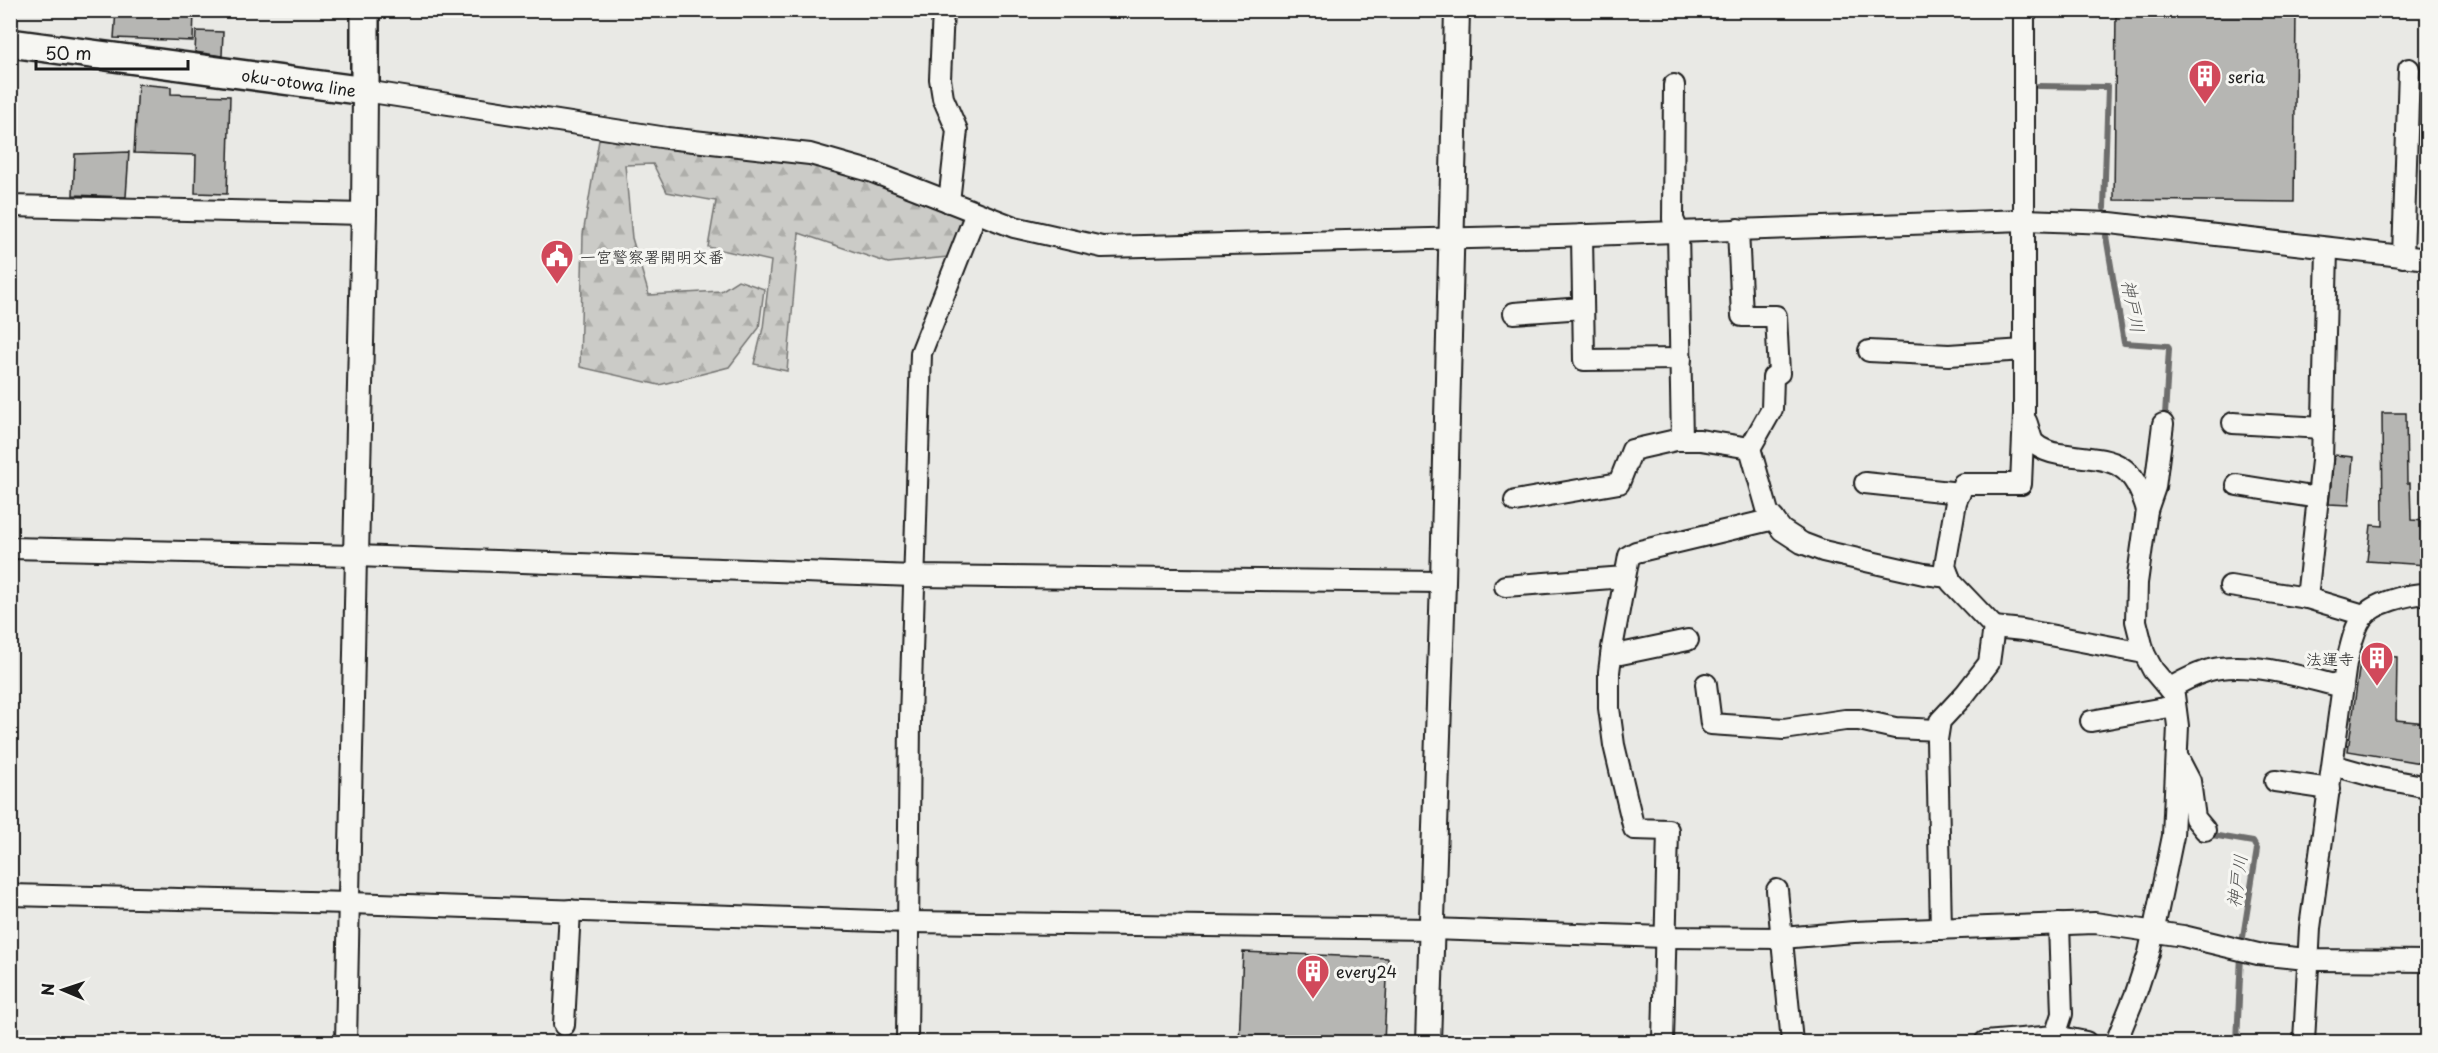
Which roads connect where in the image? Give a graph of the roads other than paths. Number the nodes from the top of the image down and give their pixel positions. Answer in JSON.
{"nodes":[{"id":1,"x":365,"y":10,"type":"edge"},
{"id":2,"x":943,"y":10,"type":"edge"},
{"id":3,"x":1457,"y":10,"type":"edge"},
{"id":4,"x":2024,"y":10,"type":"edge"},
{"id":5,"x":10,"y":43,"type":"edge"},
{"id":6,"x":2409,"y":69,"type":"dead end"},
{"id":7,"x":1674,"y":85,"type":"dead end"},
{"id":8,"x":365,"y":91,"type":"junction"},
{"id":9,"x":949,"y":202,"type":"junction"},
{"id":10,"x":10,"y":206,"type":"edge"},
{"id":11,"x":976,"y":213,"type":"junction"},
{"id":12,"x":364,"y":214,"type":"junction"},
{"id":13,"x":2024,"y":219,"type":"junction"},
{"id":14,"x":1738,"y":230,"type":"junction"},
{"id":15,"x":1678,"y":231,"type":"junction"},
{"id":16,"x":1582,"y":235,"type":"junction"},
{"id":17,"x":1451,"y":239,"type":"junction"},
{"id":18,"x":2327,"y":249,"type":"junction"},
{"id":19,"x":2403,"y":256,"type":"junction"},
{"id":20,"x":2427,"y":259,"type":"edge"},
{"id":21,"x":1583,"y":308,"type":"junction"},
{"id":22,"x":1514,"y":313,"type":"dead end"},
{"id":23,"x":2024,"y":350,"type":"junction"},
{"id":24,"x":1869,"y":351,"type":"dead end"},
{"id":25,"x":1680,"y":358,"type":"junction"},
{"id":26,"x":2024,"y":413,"type":"junction"},
{"id":27,"x":2233,"y":423,"type":"dead end"},
{"id":28,"x":2163,"y":424,"type":"dead end"},
{"id":29,"x":2323,"y":428,"type":"junction"},
{"id":30,"x":1682,"y":440,"type":"junction"},
{"id":31,"x":1750,"y":448,"type":"junction"},
{"id":32,"x":1864,"y":483,"type":"dead end"},
{"id":33,"x":2237,"y":485,"type":"dead end"},
{"id":34,"x":1960,"y":493,"type":"junction"},
{"id":35,"x":2318,"y":498,"type":"junction"},
{"id":36,"x":1515,"y":501,"type":"dead end"},
{"id":37,"x":2147,"y":510,"type":"junction"},
{"id":38,"x":1774,"y":519,"type":"junction"},
{"id":39,"x":10,"y":548,"type":"edge"},
{"id":40,"x":356,"y":556,"type":"junction"},
{"id":41,"x":914,"y":576,"type":"junction"},
{"id":42,"x":1625,"y":577,"type":"junction"},
{"id":43,"x":1949,"y":577,"type":"junction"},
{"id":44,"x":1443,"y":582,"type":"junction"},
{"id":45,"x":2230,"y":585,"type":"dead end"},
{"id":46,"x":1505,"y":586,"type":"dead end"},
{"id":47,"x":2427,"y":594,"type":"edge"},
{"id":48,"x":2307,"y":598,"type":"junction"},
{"id":49,"x":2364,"y":615,"type":"junction"},
{"id":50,"x":1995,"y":627,"type":"junction"},
{"id":51,"x":1688,"y":640,"type":"dead end"},
{"id":52,"x":2145,"y":653,"type":"junction"},
{"id":53,"x":1611,"y":656,"type":"junction"},
{"id":54,"x":1706,"y":684,"type":"dead end"},
{"id":55,"x":2343,"y":687,"type":"junction"},
{"id":56,"x":2172,"y":698,"type":"junction"},
{"id":57,"x":2091,"y":721,"type":"dead end"},
{"id":58,"x":1938,"y":730,"type":"junction"},
{"id":59,"x":2177,"y":755,"type":"junction"},
{"id":60,"x":2333,"y":765,"type":"junction"},
{"id":61,"x":2275,"y":781,"type":"dead end"},
{"id":62,"x":2427,"y":787,"type":"edge"},
{"id":63,"x":2330,"y":789,"type":"junction"},
{"id":64,"x":2205,"y":830,"type":"dead end"},
{"id":65,"x":1777,"y":890,"type":"dead end"},
{"id":66,"x":10,"y":895,"type":"edge"},
{"id":67,"x":350,"y":903,"type":"junction"},
{"id":68,"x":570,"y":910,"type":"junction"},
{"id":69,"x":908,"y":922,"type":"junction"},
{"id":70,"x":2059,"y":924,"type":"junction"},
{"id":71,"x":1431,"y":929,"type":"junction"},
{"id":72,"x":1941,"y":929,"type":"junction"},
{"id":73,"x":2155,"y":931,"type":"junction"},
{"id":74,"x":1665,"y":937,"type":"junction"},
{"id":75,"x":1782,"y":938,"type":"junction"},
{"id":76,"x":2308,"y":959,"type":"junction"},
{"id":77,"x":2427,"y":961,"type":"edge"},
{"id":78,"x":564,"y":1025,"type":"dead end"},
{"id":79,"x":2055,"y":1036,"type":"junction"},
{"id":80,"x":346,"y":1042,"type":"edge"},
{"id":81,"x":907,"y":1042,"type":"edge"},
{"id":82,"x":1428,"y":1042,"type":"edge"},
{"id":83,"x":1663,"y":1042,"type":"edge"},
{"id":84,"x":1792,"y":1042,"type":"edge"},
{"id":85,"x":1997,"y":1042,"type":"edge"},
{"id":86,"x":2086,"y":1042,"type":"edge"},
{"id":87,"x":2116,"y":1042,"type":"edge"},
{"id":88,"x":2304,"y":1042,"type":"edge"}],
"edges":[{"from":1,"to":8,"type":"main road","name":"oku-otowa line"},
{"from":2,"to":9,"type":"street"},
{"from":3,"to":17,"type":"street"},
{"from":4,"to":13,"type":"street"},
{"from":5,"to":8,"type":"main road","name":"oku-otowa line"},
{"from":6,"to":19,"type":"street"},
{"from":7,"to":15,"type":"street"},
{"from":8,"to":9,"type":"street"},
{"from":8,"to":12,"type":"street"},
{"from":9,"to":11,"type":"street"},
{"from":10,"to":12,"type":"street"},
{"from":11,"to":17,"type":"street"},
{"from":11,"to":41,"type":"street"},
{"from":12,"to":40,"type":"street"},
{"from":13,"to":14,"type":"street"},
{"from":13,"to":18,"type":"street"},
{"from":13,"to":23,"type":"street"},
{"from":14,"to":15,"type":"street"},
{"from":14,"to":31,"type":"street"},
{"from":15,"to":16,"type":"street"},
{"from":15,"to":25,"type":"street"},
{"from":16,"to":17,"type":"street"},
{"from":16,"to":21,"type":"street"},
{"from":17,"to":44,"type":"street"},
{"from":18,"to":19,"type":"street"},
{"from":18,"to":29,"type":"street"},
{"from":19,"to":20,"type":"street"},
{"from":21,"to":22,"type":"street"},
{"from":21,"to":25,"type":"street"},
{"from":23,"to":24,"type":"street"},
{"from":23,"to":26,"type":"street"},
{"from":25,"to":30,"type":"street"},
{"from":26,"to":34,"type":"street"},
{"from":26,"to":37,"type":"street"},
{"from":27,"to":29,"type":"street"},
{"from":28,"to":37,"type":"street"},
{"from":29,"to":35,"type":"street"},
{"from":30,"to":31,"type":"street"},
{"from":30,"to":36,"type":"street"},
{"from":31,"to":38,"type":"street"},
{"from":32,"to":34,"type":"street"},
{"from":33,"to":35,"type":"street"},
{"from":34,"to":43,"type":"street"},
{"from":35,"to":48,"type":"street"},
{"from":37,"to":52,"type":"street"},
{"from":38,"to":42,"type":"street"},
{"from":38,"to":43,"type":"street"},
{"from":39,"to":40,"type":"street"},
{"from":40,"to":41,"type":"street"},
{"from":40,"to":67,"type":"street"},
{"from":41,"to":44,"type":"street"},
{"from":41,"to":69,"type":"street"},
{"from":42,"to":46,"type":"street"},
{"from":42,"to":53,"type":"street"},
{"from":43,"to":50,"type":"street"},
{"from":44,"to":71,"type":"street"},
{"from":45,"to":48,"type":"street"},
{"from":47,"to":49,"type":"street"},
{"from":48,"to":49,"type":"street"},
{"from":49,"to":55,"type":"street"},
{"from":50,"to":52,"type":"street"},
{"from":50,"to":58,"type":"street"},
{"from":51,"to":53,"type":"street"},
{"from":52,"to":56,"type":"street"},
{"from":53,"to":74,"type":"street"},
{"from":54,"to":58,"type":"street"},
{"from":55,"to":56,"type":"street"},
{"from":55,"to":60,"type":"street"},
{"from":56,"to":57,"type":"street"},
{"from":56,"to":59,"type":"street"},
{"from":58,"to":72,"type":"street"},
{"from":59,"to":64,"type":"street"},
{"from":59,"to":73,"type":"street"},
{"from":60,"to":62,"type":"street"},
{"from":60,"to":63,"type":"street"},
{"from":61,"to":63,"type":"street"},
{"from":63,"to":76,"type":"street"},
{"from":65,"to":75,"type":"street"},
{"from":66,"to":67,"type":"street"},
{"from":67,"to":68,"type":"street"},
{"from":67,"to":80,"type":"street"},
{"from":68,"to":69,"type":"street"},
{"from":68,"to":78,"type":"street"},
{"from":69,"to":71,"type":"street"},
{"from":69,"to":81,"type":"street"},
{"from":70,"to":72,"type":"street"},
{"from":70,"to":73,"type":"street"},
{"from":70,"to":79,"type":"street"},
{"from":71,"to":74,"type":"street"},
{"from":71,"to":82,"type":"street"},
{"from":72,"to":75,"type":"street"},
{"from":73,"to":76,"type":"street"},
{"from":73,"to":87,"type":"street"},
{"from":74,"to":75,"type":"street"},
{"from":74,"to":83,"type":"street"},
{"from":75,"to":84,"type":"street"},
{"from":76,"to":77,"type":"street"},
{"from":76,"to":88,"type":"street"},
{"from":79,"to":85,"type":"street"},
{"from":79,"to":86,"type":"street"}]}
